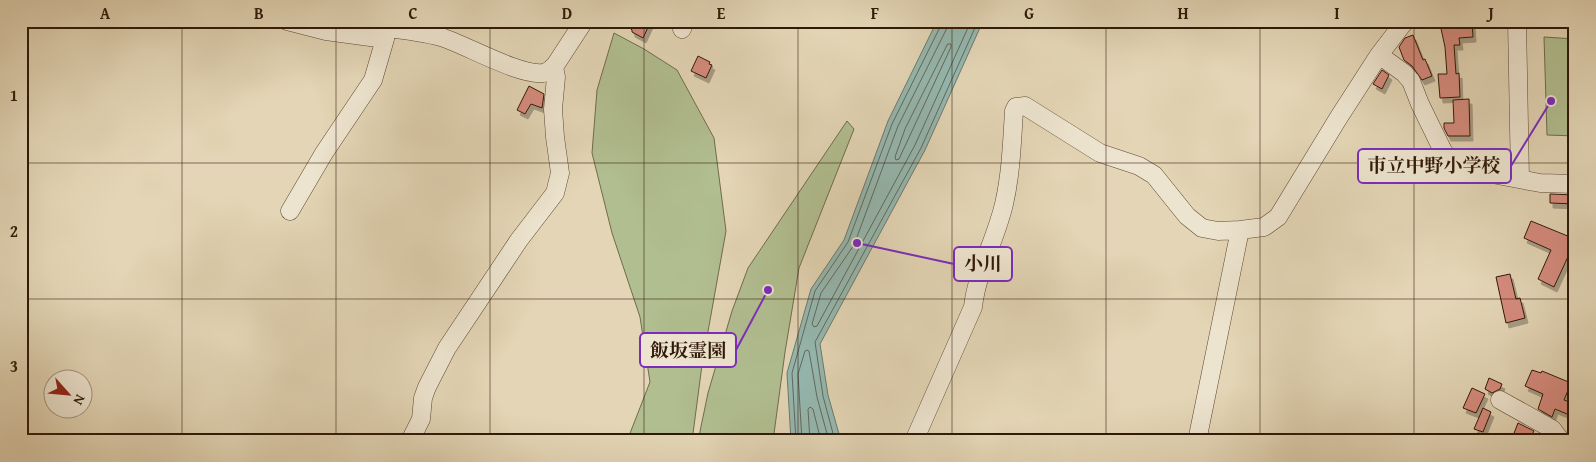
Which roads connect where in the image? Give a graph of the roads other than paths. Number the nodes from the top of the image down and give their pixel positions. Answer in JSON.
{"nodes":[{"id":1,"x":287,"y":21,"type":"edge"},
{"id":2,"x":584,"y":21,"type":"edge"},
{"id":3,"x":1405,"y":21,"type":"edge"},
{"id":4,"x":1517,"y":21,"type":"edge"},
{"id":5,"x":387,"y":29,"type":"edge"},
{"id":6,"x":1379,"y":55,"type":"junction"},
{"id":7,"x":554,"y":67,"type":"junction"},
{"id":8,"x":1520,"y":179,"type":"junction"},
{"id":9,"x":1575,"y":184,"type":"edge"},
{"id":10,"x":290,"y":211,"type":"dead end"},
{"id":11,"x":1240,"y":230,"type":"junction"},
{"id":12,"x":1500,"y":400,"type":"dead end"},
{"id":13,"x":410,"y":441,"type":"edge"},
{"id":14,"x":914,"y":441,"type":"edge"},
{"id":15,"x":1197,"y":441,"type":"edge"},
{"id":16,"x":1561,"y":441,"type":"edge"}],
"edges":[{"from":1,"to":5,"type":"street"},
{"from":2,"to":7,"type":"street"},
{"from":3,"to":6,"type":"street"},
{"from":4,"to":8,"type":"street"},
{"from":5,"to":7,"type":"street"},
{"from":5,"to":10,"type":"street"},
{"from":6,"to":8,"type":"street"},
{"from":6,"to":11,"type":"street"},
{"from":7,"to":13,"type":"street"},
{"from":8,"to":9,"type":"street"},
{"from":11,"to":14,"type":"street"},
{"from":11,"to":15,"type":"street"},
{"from":12,"to":16,"type":"street"}]}
